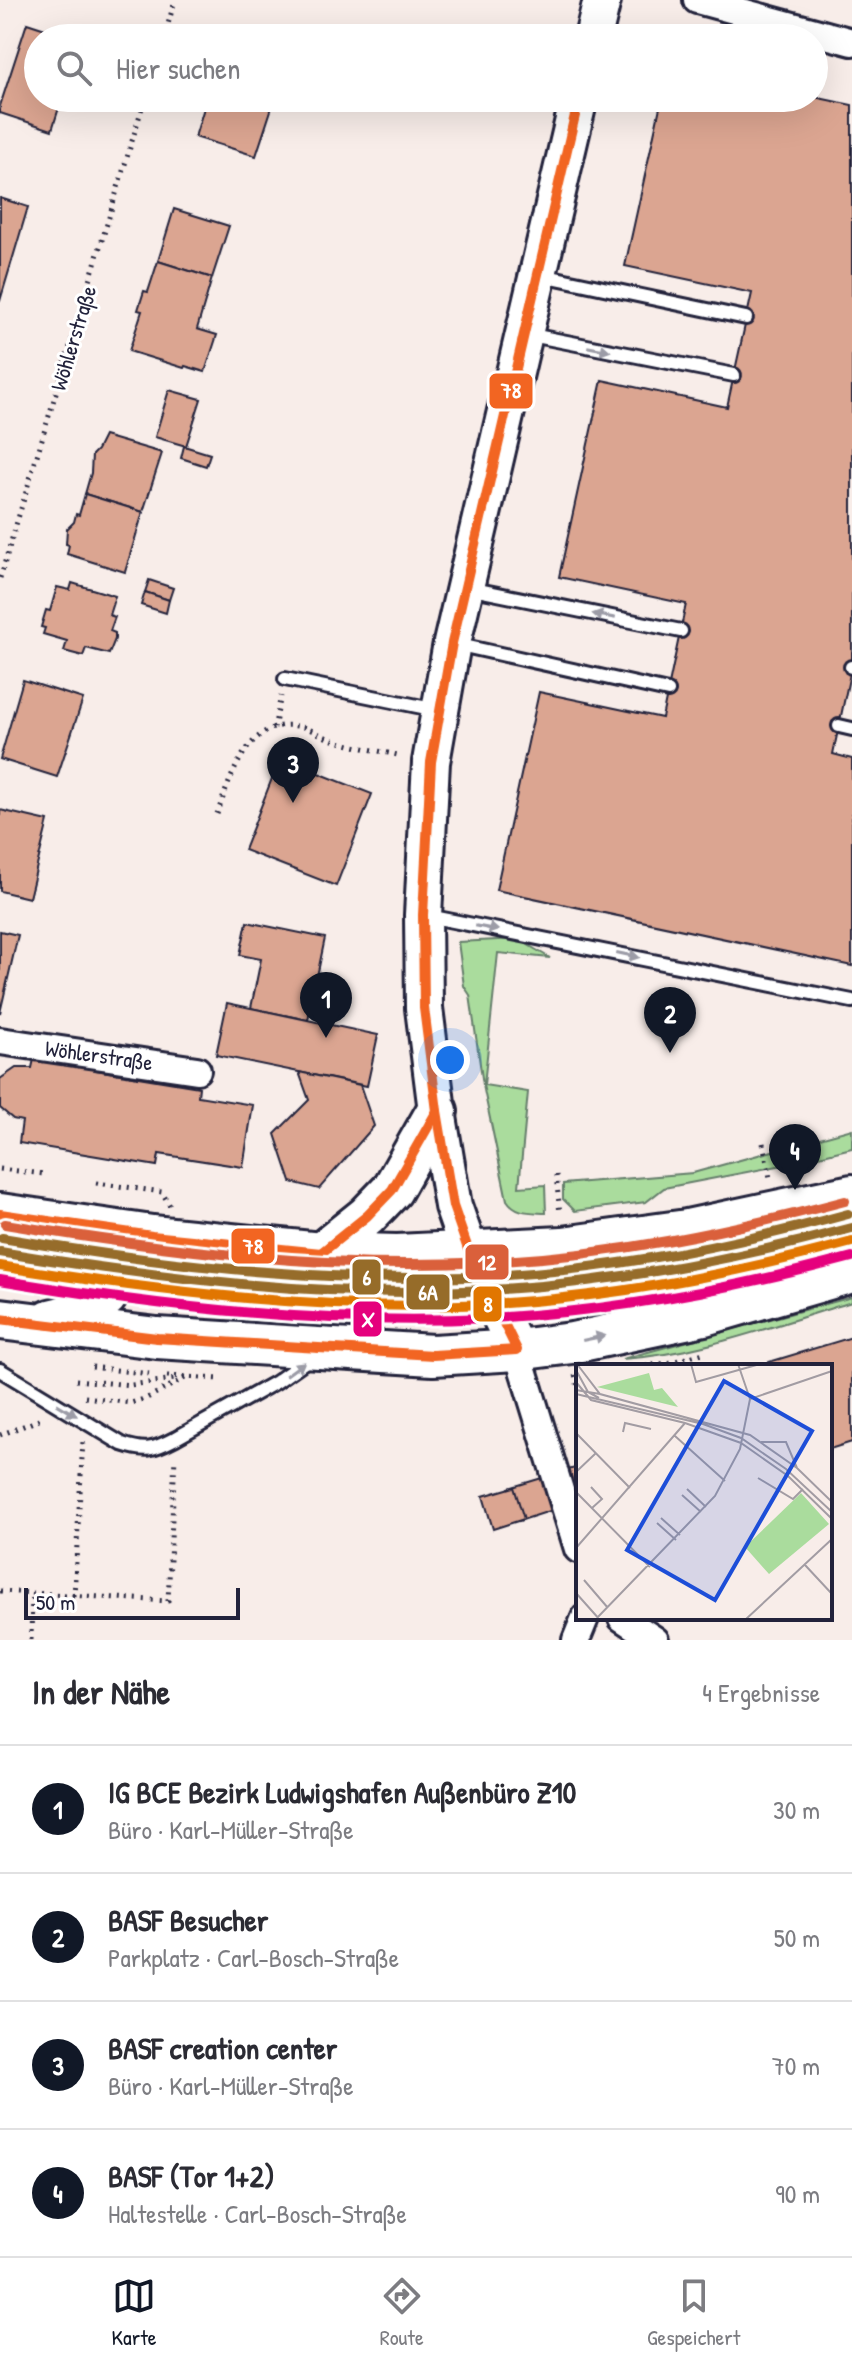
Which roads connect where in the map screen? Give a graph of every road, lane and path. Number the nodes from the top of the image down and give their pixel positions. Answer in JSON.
{"nodes":[{"id":1,"x":175,"y":0,"type":"edge"},
{"id":2,"x":602,"y":0,"type":"edge"},
{"id":3,"x":697,"y":0,"type":"edge"},
{"id":4,"x":168,"y":24,"type":"edge"},
{"id":5,"x":596,"y":24,"type":"edge"},
{"id":6,"x":786,"y":24,"type":"edge"},
{"id":7,"x":828,"y":35,"type":"edge"},
{"id":8,"x":852,"y":42,"type":"edge"},
{"id":9,"x":141,"y":112,"type":"edge"},
{"id":10,"x":576,"y":112,"type":"edge"},
{"id":11,"x":537,"y":274,"type":"junction"},
{"id":12,"x":746,"y":318,"type":"dead end"},
{"id":13,"x":523,"y":333,"type":"junction"},
{"id":14,"x":734,"y":375,"type":"dead end"},
{"id":15,"x":0,"y":578,"type":"edge"},
{"id":16,"x":463,"y":587,"type":"junction"},
{"id":17,"x":681,"y":631,"type":"dead end"},
{"id":18,"x":452,"y":643,"type":"junction"},
{"id":19,"x":285,"y":679,"type":"joint"},
{"id":20,"x":668,"y":691,"type":"dead end"},
{"id":21,"x":440,"y":710,"type":"junction"},
{"id":22,"x":274,"y":728,"type":"junction"},
{"id":23,"x":431,"y":762,"type":"junction"},
{"id":24,"x":217,"y":814,"type":"dead end"},
{"id":25,"x":423,"y":915,"type":"junction"},
{"id":26,"x":852,"y":1001,"type":"edge"},
{"id":27,"x":0,"y":1041,"type":"edge"},
{"id":28,"x":197,"y":1070,"type":"dead end"},
{"id":29,"x":437,"y":1111,"type":"junction"},
{"id":30,"x":763,"y":1143,"type":"dead end"},
{"id":31,"x":0,"y":1169,"type":"edge"},
{"id":32,"x":44,"y":1174,"type":"dead end"},
{"id":33,"x":556,"y":1175,"type":"dead end"},
{"id":34,"x":770,"y":1179,"type":"dead end"},
{"id":35,"x":96,"y":1183,"type":"dead end"},
{"id":36,"x":852,"y":1195,"type":"edge"},
{"id":37,"x":173,"y":1211,"type":"dead end"},
{"id":38,"x":0,"y":1214,"type":"edge"},
{"id":39,"x":102,"y":1229,"type":"junction"},
{"id":40,"x":563,"y":1247,"type":"junction"},
{"id":41,"x":469,"y":1252,"type":"junction"},
{"id":42,"x":321,"y":1253,"type":"junction"},
{"id":43,"x":852,"y":1272,"type":"edge"},
{"id":44,"x":0,"y":1280,"type":"edge"},
{"id":45,"x":28,"y":1285,"type":"dead end"},
{"id":46,"x":17,"y":1321,"type":"edge"},
{"id":47,"x":572,"y":1343,"type":"junction"},
{"id":48,"x":325,"y":1347,"type":"junction"},
{"id":49,"x":517,"y":1350,"type":"junction"},
{"id":50,"x":0,"y":1370,"type":"edge"},
{"id":51,"x":576,"y":1372,"type":"edge"},
{"id":52,"x":76,"y":1380,"type":"dead end"},
{"id":53,"x":36,"y":1391,"type":"junction"},
{"id":54,"x":66,"y":1409,"type":"junction"},
{"id":55,"x":84,"y":1420,"type":"junction"},
{"id":56,"x":0,"y":1435,"type":"edge"},
{"id":57,"x":176,"y":1438,"type":"junction"},
{"id":58,"x":576,"y":1543,"type":"edge"},
{"id":59,"x":0,"y":1591,"type":"edge"},
{"id":60,"x":32,"y":1593,"type":"junction"},
{"id":61,"x":74,"y":1596,"type":"junction"},
{"id":62,"x":584,"y":1620,"type":"edge"},
{"id":63,"x":625,"y":1620,"type":"edge"},
{"id":64,"x":31,"y":1640,"type":"edge"},
{"id":65,"x":576,"y":1640,"type":"edge"},
{"id":66,"x":655,"y":1640,"type":"edge"}],
"edges":[{"from":1,"to":4,"type":"path"},
{"from":2,"to":5,"type":"street"},
{"from":3,"to":6,"type":"street"},
{"from":7,"to":8,"type":"street"},
{"from":9,"to":15,"type":"path","name":"Wöhlerstraße"},
{"from":10,"to":11,"type":"street"},
{"from":11,"to":12,"type":"lane"},
{"from":11,"to":13,"type":"street"},
{"from":13,"to":14,"type":"lane","one_way":true},
{"from":13,"to":16,"type":"street"},
{"from":17,"to":16,"type":"lane","one_way":true},
{"from":16,"to":18,"type":"street"},
{"from":18,"to":20,"type":"lane"},
{"from":18,"to":21,"type":"street"},
{"from":19,"to":21,"type":"lane"},
{"from":19,"to":22,"type":"path"},
{"from":21,"to":23,"type":"street"},
{"from":22,"to":23,"type":"path"},
{"from":22,"to":24,"type":"path"},
{"from":23,"to":25,"type":"street"},
{"from":25,"to":26,"type":"lane","one_way":true},
{"from":25,"to":29,"type":"street"},
{"from":27,"to":28,"type":"street","name":"Wöhlerstraße"},
{"from":29,"to":41,"type":"street"},
{"from":29,"to":42,"type":"main road"},
{"from":30,"to":34,"type":"path"},
{"from":31,"to":32,"type":"path"},
{"from":33,"to":40,"type":"path"},
{"from":35,"to":37,"type":"path"},
{"from":36,"to":40,"type":"main road"},
{"from":38,"to":39,"type":"main road"},
{"from":39,"to":42,"type":"main road"},
{"from":39,"to":46,"type":"main road"},
{"from":40,"to":41,"type":"main road"},
{"from":40,"to":47,"type":"path"},
{"from":41,"to":42,"type":"main road"},
{"from":41,"to":49,"type":"street"},
{"from":47,"to":43,"type":"main road","one_way":true},
{"from":44,"to":45,"type":"path"},
{"from":46,"to":48,"type":"main road"},
{"from":47,"to":49,"type":"main road"},
{"from":47,"to":51,"type":"path"},
{"from":48,"to":49,"type":"main road"},
{"from":57,"to":48,"type":"lane","one_way":true},
{"from":49,"to":58,"type":"street"},
{"from":50,"to":53,"type":"lane"},
{"from":52,"to":53,"type":"path"},
{"from":53,"to":54,"type":"lane"},
{"from":54,"to":55,"type":"lane","one_way":true},
{"from":54,"to":56,"type":"path"},
{"from":55,"to":57,"type":"lane"},
{"from":55,"to":61,"type":"path"},
{"from":57,"to":61,"type":"path"},
{"from":59,"to":60,"type":"path"},
{"from":60,"to":61,"type":"path"},
{"from":60,"to":64,"type":"path"},
{"from":62,"to":65,"type":"street"},
{"from":63,"to":66,"type":"street"}]}
